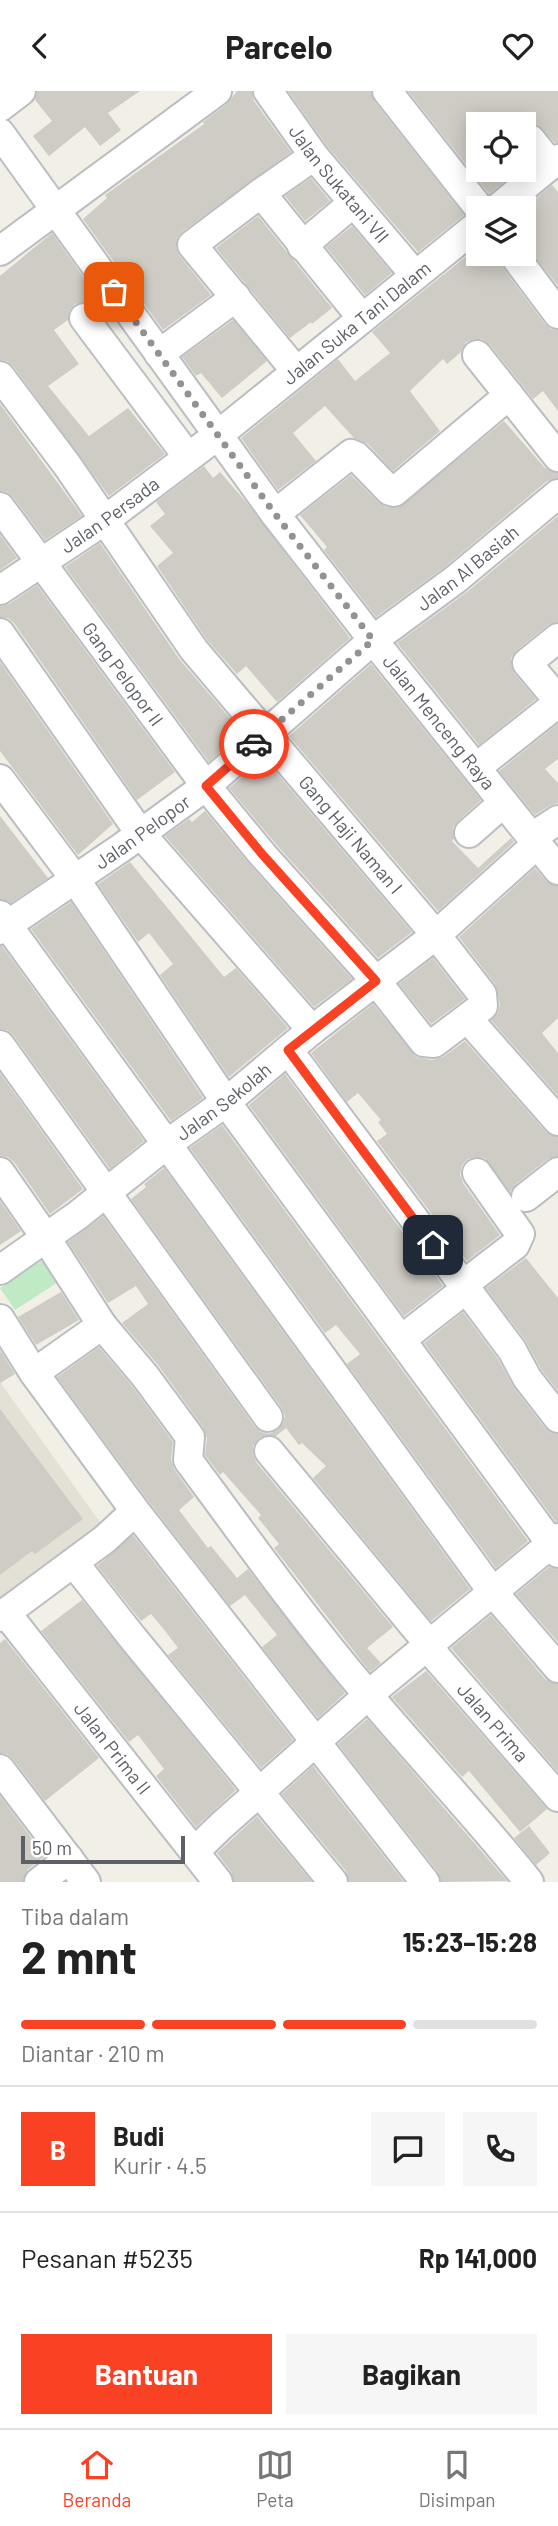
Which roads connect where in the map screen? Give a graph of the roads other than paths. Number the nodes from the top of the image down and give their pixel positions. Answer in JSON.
{"nodes":[{"id":1,"x":22,"y":91,"type":"edge"},
{"id":2,"x":217,"y":91,"type":"edge"},
{"id":3,"x":268,"y":91,"type":"edge"},
{"id":4,"x":387,"y":91,"type":"edge"},
{"id":5,"x":0,"y":107,"type":"edge"},
{"id":6,"x":0,"y":133,"type":"edge"},
{"id":7,"x":536,"y":145,"type":"edge"},
{"id":8,"x":314,"y":156,"type":"junction"},
{"id":9,"x":554,"y":162,"type":"edge"},
{"id":10,"x":261,"y":194,"type":"junction"},
{"id":11,"x":470,"y":196,"type":"edge"},
{"id":12,"x":513,"y":196,"type":"edge"},
{"id":13,"x":354,"y":203,"type":"junction"},
{"id":14,"x":55,"y":209,"type":"junction"},
{"id":15,"x":466,"y":235,"type":"edge"},
{"id":16,"x":302,"y":246,"type":"junction"},
{"id":17,"x":0,"y":251,"type":"edge"},
{"id":18,"x":522,"y":266,"type":"edge"},
{"id":19,"x":415,"y":275,"type":"junction"},
{"id":20,"x":236,"y":297,"type":"junction"},
{"id":21,"x":558,"y":314,"type":"edge"},
{"id":22,"x":83,"y":318,"type":"dead end"},
{"id":23,"x":362,"y":318,"type":"junction"},
{"id":24,"x":159,"y":354,"type":"junction"},
{"id":25,"x":477,"y":355,"type":"dead end"},
{"id":26,"x":296,"y":372,"type":"junction"},
{"id":27,"x":0,"y":376,"type":"edge"},
{"id":28,"x":509,"y":395,"type":"junction"},
{"id":29,"x":227,"y":427,"type":"junction"},
{"id":30,"x":188,"y":457,"type":"junction"},
{"id":31,"x":558,"y":457,"type":"edge"},
{"id":32,"x":558,"y":494,"type":"edge"},
{"id":33,"x":0,"y":507,"type":"edge"},
{"id":34,"x":275,"y":514,"type":"junction"},
{"id":35,"x":105,"y":520,"type":"junction"},
{"id":36,"x":41,"y":562,"type":"junction"},
{"id":37,"x":0,"y":590,"type":"edge"},
{"id":38,"x":0,"y":633,"type":"edge"},
{"id":39,"x":558,"y":638,"type":"edge"},
{"id":40,"x":373,"y":640,"type":"junction"},
{"id":41,"x":558,"y":702,"type":"edge"},
{"id":42,"x":265,"y":734,"type":"junction"},
{"id":43,"x":477,"y":767,"type":"junction"},
{"id":44,"x":0,"y":779,"type":"edge"},
{"id":45,"x":206,"y":786,"type":"junction"},
{"id":46,"x":503,"y":803,"type":"junction"},
{"id":47,"x":558,"y":820,"type":"edge"},
{"id":48,"x":140,"y":833,"type":"junction"},
{"id":49,"x":469,"y":833,"type":"dead end"},
{"id":50,"x":535,"y":841,"type":"junction"},
{"id":51,"x":558,"y":870,"type":"edge"},
{"id":52,"x":75,"y":879,"type":"junction"},
{"id":53,"x":2,"y":923,"type":"edge"},
{"id":54,"x":436,"y":935,"type":"junction"},
{"id":55,"x":376,"y":981,"type":"junction"},
{"id":56,"x":468,"y":1019,"type":"junction"},
{"id":57,"x":312,"y":1030,"type":"junction"},
{"id":58,"x":0,"y":1045,"type":"edge"},
{"id":59,"x":288,"y":1050,"type":"junction"},
{"id":60,"x":226,"y":1102,"type":"junction"},
{"id":61,"x":558,"y":1121,"type":"edge"},
{"id":62,"x":167,"y":1144,"type":"junction"},
{"id":63,"x":0,"y":1172,"type":"edge"},
{"id":64,"x":558,"y":1172,"type":"edge"},
{"id":65,"x":477,"y":1173,"type":"dead end"},
{"id":66,"x":105,"y":1192,"type":"junction"},
{"id":67,"x":526,"y":1198,"type":"dead end"},
{"id":68,"x":46,"y":1237,"type":"junction"},
{"id":69,"x":0,"y":1270,"type":"edge"},
{"id":70,"x":464,"y":1287,"type":"junction"},
{"id":71,"x":0,"y":1319,"type":"edge"},
{"id":72,"x":102,"y":1325,"type":"junction"},
{"id":73,"x":402,"y":1339,"type":"junction"},
{"id":74,"x":34,"y":1373,"type":"junction"},
{"id":75,"x":268,"y":1417,"type":"dead end"},
{"id":76,"x":558,"y":1418,"type":"edge"},
{"id":77,"x":269,"y":1451,"type":"dead end"},
{"id":78,"x":133,"y":1508,"type":"junction"},
{"id":79,"x":556,"y":1545,"type":"edge"},
{"id":80,"x":74,"y":1563,"type":"junction"},
{"id":81,"x":492,"y":1591,"type":"junction"},
{"id":82,"x":3,"y":1615,"type":"edge"},
{"id":83,"x":429,"y":1644,"type":"junction"},
{"id":84,"x":558,"y":1668,"type":"edge"},
{"id":85,"x":368,"y":1695,"type":"junction"},
{"id":86,"x":316,"y":1742,"type":"junction"},
{"id":87,"x":0,"y":1769,"type":"edge"},
{"id":88,"x":260,"y":1791,"type":"junction"},
{"id":89,"x":558,"y":1797,"type":"edge"},
{"id":90,"x":194,"y":1852,"type":"junction"},
{"id":91,"x":69,"y":1859,"type":"junction"},
{"id":92,"x":39,"y":1882,"type":"edge"},
{"id":93,"x":86,"y":1882,"type":"edge"},
{"id":94,"x":218,"y":1882,"type":"edge"},
{"id":95,"x":333,"y":1882,"type":"edge"},
{"id":96,"x":425,"y":1882,"type":"edge"},
{"id":97,"x":529,"y":1882,"type":"edge"}],
"edges":[{"from":1,"to":5,"type":"street"},
{"from":2,"to":14,"type":"street"},
{"from":3,"to":8,"type":"street","name":"Jalan Sukatani VII"},
{"from":4,"to":11,"type":"street"},
{"from":6,"to":14,"type":"street","name":"Jalan Menceng Raya"},
{"from":7,"to":9,"type":"street"},
{"from":8,"to":10,"type":"street"},
{"from":8,"to":13,"type":"street","name":"Jalan Sukatani VII"},
{"from":9,"to":12,"type":"street"},
{"from":10,"to":16,"type":"street"},
{"from":10,"to":20,"type":"street"},
{"from":13,"to":16,"type":"street"},
{"from":13,"to":19,"type":"street","name":"Jalan Sukatani VII"},
{"from":14,"to":17,"type":"street"},
{"from":14,"to":24,"type":"street","name":"Jalan Menceng Raya"},
{"from":15,"to":19,"type":"street","name":"Jalan Suka Tani Dalam"},
{"from":16,"to":23,"type":"street"},
{"from":18,"to":21,"type":"street"},
{"from":19,"to":23,"type":"street","name":"Jalan Suka Tani Dalam"},
{"from":20,"to":24,"type":"street"},
{"from":20,"to":26,"type":"street"},
{"from":22,"to":30,"type":"street"},
{"from":23,"to":26,"type":"street","name":"Jalan Suka Tani Dalam"},
{"from":24,"to":29,"type":"street","name":"Jalan Menceng Raya"},
{"from":25,"to":28,"type":"street"},
{"from":26,"to":29,"type":"street","name":"Jalan Suka Tani Dalam"},
{"from":27,"to":35,"type":"street","name":"Gang Haji Naman I"},
{"from":28,"to":31,"type":"street"},
{"from":28,"to":34,"type":"street"},
{"from":29,"to":30,"type":"street","name":"Jalan Persada"},
{"from":29,"to":34,"type":"street","name":"Jalan Menceng Raya"},
{"from":30,"to":35,"type":"street","name":"Jalan Persada"},
{"from":32,"to":40,"type":"street","name":"Jalan Al Basiah"},
{"from":33,"to":36,"type":"street","name":"Gang Pelopor II"},
{"from":34,"to":40,"type":"street","name":"Jalan Menceng Raya"},
{"from":35,"to":36,"type":"street","name":"Jalan Persada"},
{"from":35,"to":42,"type":"street","name":"Gang Haji Naman I"},
{"from":36,"to":37,"type":"street","name":"Jalan Persada"},
{"from":36,"to":45,"type":"street","name":"Gang Pelopor II"},
{"from":38,"to":48,"type":"street"},
{"from":39,"to":41,"type":"street"},
{"from":40,"to":42,"type":"street","name":"Jalan Pelopor"},
{"from":40,"to":43,"type":"street","name":"Jalan Menceng Raya"},
{"from":41,"to":43,"type":"street"},
{"from":42,"to":45,"type":"street","name":"Jalan Pelopor"},
{"from":42,"to":54,"type":"street","name":"Gang Haji Naman I"},
{"from":43,"to":46,"type":"street","name":"Jalan Menceng Raya"},
{"from":44,"to":52,"type":"street"},
{"from":45,"to":48,"type":"street","name":"Jalan Pelopor"},
{"from":45,"to":55,"type":"street","name":"Gang Pelopor II"},
{"from":46,"to":49,"type":"street"},
{"from":46,"to":50,"type":"street","name":"Jalan Menceng Raya"},
{"from":47,"to":50,"type":"street","name":"Jalan Sekolah"},
{"from":48,"to":52,"type":"street","name":"Jalan Pelopor"},
{"from":48,"to":57,"type":"street"},
{"from":50,"to":51,"type":"street","name":"Jalan Menceng Raya"},
{"from":50,"to":54,"type":"street","name":"Jalan Sekolah"},
{"from":52,"to":53,"type":"street","name":"Jalan Pelopor"},
{"from":52,"to":60,"type":"street"},
{"from":53,"to":62,"type":"street"},
{"from":54,"to":55,"type":"street","name":"Jalan Sekolah"},
{"from":54,"to":56,"type":"street","name":"Gang Haji Naman I"},
{"from":55,"to":56,"type":"street","name":"Gang Pelopor II"},
{"from":55,"to":57,"type":"street","name":"Jalan Sekolah"},
{"from":56,"to":61,"type":"street"},
{"from":57,"to":59,"type":"street","name":"Jalan Sekolah"},
{"from":58,"to":66,"type":"street"},
{"from":59,"to":60,"type":"street","name":"Jalan Sekolah"},
{"from":59,"to":70,"type":"street"},
{"from":60,"to":62,"type":"street","name":"Jalan Sekolah"},
{"from":60,"to":73,"type":"street"},
{"from":62,"to":66,"type":"street","name":"Jalan Sekolah"},
{"from":62,"to":81,"type":"street"},
{"from":63,"to":68,"type":"street"},
{"from":64,"to":67,"type":"street"},
{"from":65,"to":70,"type":"street"},
{"from":66,"to":68,"type":"street","name":"Jalan Sekolah"},
{"from":66,"to":75,"type":"street"},
{"from":68,"to":69,"type":"street","name":"Jalan Sekolah"},
{"from":68,"to":72,"type":"street"},
{"from":70,"to":73,"type":"street"},
{"from":70,"to":76,"type":"street"},
{"from":71,"to":74,"type":"street"},
{"from":72,"to":74,"type":"street"},
{"from":72,"to":85,"type":"street"},
{"from":73,"to":79,"type":"street"},
{"from":74,"to":78,"type":"street"},
{"from":77,"to":83,"type":"street","name":"Jalan Prima"},
{"from":78,"to":80,"type":"street"},
{"from":78,"to":86,"type":"street"},
{"from":79,"to":81,"type":"street"},
{"from":80,"to":82,"type":"street"},
{"from":80,"to":88,"type":"street"},
{"from":81,"to":83,"type":"street"},
{"from":81,"to":84,"type":"street"},
{"from":82,"to":90,"type":"street","name":"Jalan Prima II"},
{"from":83,"to":85,"type":"street"},
{"from":83,"to":89,"type":"street","name":"Jalan Prima"},
{"from":85,"to":86,"type":"street"},
{"from":85,"to":97,"type":"street"},
{"from":86,"to":88,"type":"street"},
{"from":86,"to":96,"type":"street"},
{"from":87,"to":91,"type":"street"},
{"from":88,"to":90,"type":"street"},
{"from":88,"to":95,"type":"street"},
{"from":90,"to":94,"type":"street","name":"Jalan Prima II"},
{"from":91,"to":92,"type":"street"},
{"from":91,"to":93,"type":"street"}]}
